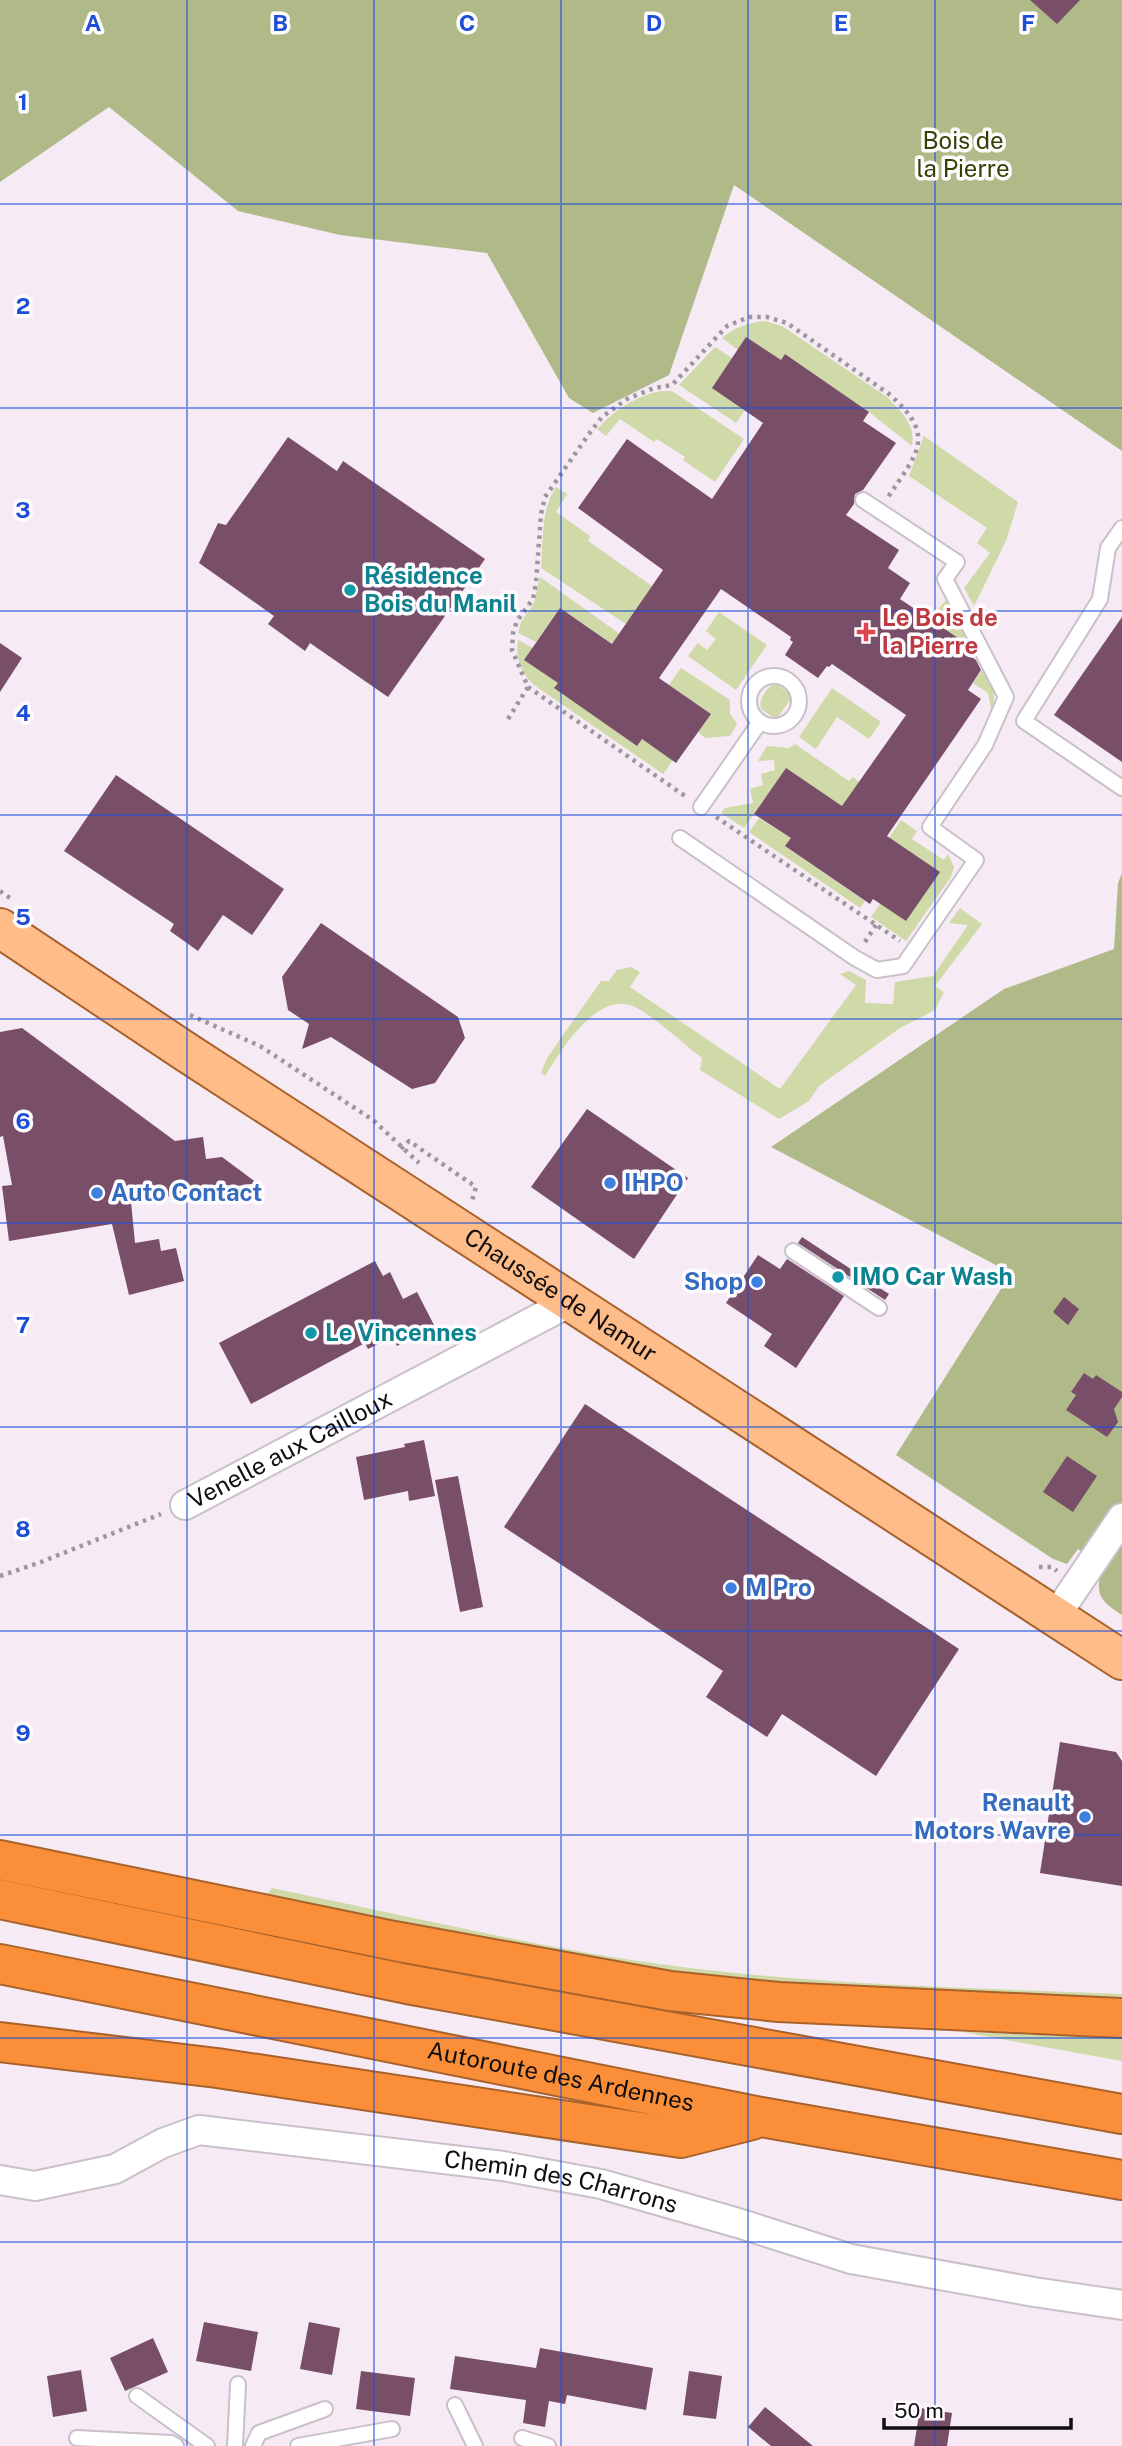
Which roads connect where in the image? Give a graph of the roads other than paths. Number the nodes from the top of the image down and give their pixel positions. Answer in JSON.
{"nodes":[{"id":1,"x":863,"y":499,"type":"dead end"},
{"id":2,"x":1122,"y":528,"type":"edge"},
{"id":3,"x":760,"y":722,"type":"dead end"},
{"id":4,"x":1122,"y":788,"type":"edge"},
{"id":5,"x":701,"y":807,"type":"road end"},
{"id":6,"x":680,"y":838,"type":"dead end"},
{"id":7,"x":0,"y":928,"type":"edge"},
{"id":8,"x":793,"y":1251,"type":"dead end"},
{"id":9,"x":570,"y":1302,"type":"junction"},
{"id":10,"x":880,"y":1308,"type":"dead end"},
{"id":11,"x":185,"y":1504,"type":"road end"},
{"id":12,"x":1122,"y":1518,"type":"edge"},
{"id":13,"x":1055,"y":1617,"type":"junction"},
{"id":14,"x":1122,"y":1660,"type":"edge"},
{"id":15,"x":0,"y":1860,"type":"edge"},
{"id":16,"x":0,"y":1871,"type":"edge"},
{"id":17,"x":0,"y":1899,"type":"edge"},
{"id":18,"x":0,"y":1964,"type":"edge"},
{"id":19,"x":407,"y":1984,"type":"junction"},
{"id":20,"x":1122,"y":2018,"type":"edge"},
{"id":21,"x":0,"y":2042,"type":"edge"},
{"id":22,"x":1122,"y":2114,"type":"edge"},
{"id":23,"x":761,"y":2117,"type":"junction"},
{"id":24,"x":0,"y":2180,"type":"edge"},
{"id":25,"x":1122,"y":2180,"type":"edge"},
{"id":26,"x":1122,"y":2305,"type":"edge"},
{"id":27,"x":238,"y":2384,"type":"dead end"},
{"id":28,"x":137,"y":2396,"type":"dead end"},
{"id":29,"x":455,"y":2405,"type":"dead end"},
{"id":30,"x":325,"y":2409,"type":"dead end"},
{"id":31,"x":392,"y":2429,"type":"dead end"},
{"id":32,"x":77,"y":2438,"type":"dead end"},
{"id":33,"x":522,"y":2438,"type":"dead end"},
{"id":34,"x":176,"y":2446,"type":"edge"},
{"id":35,"x":207,"y":2446,"type":"edge"},
{"id":36,"x":235,"y":2446,"type":"edge"},
{"id":37,"x":253,"y":2446,"type":"edge"},
{"id":38,"x":298,"y":2446,"type":"edge"},
{"id":39,"x":475,"y":2446,"type":"edge"},
{"id":40,"x":548,"y":2446,"type":"edge"}],
"edges":[{"from":1,"to":6,"type":"lane"},
{"from":2,"to":4,"type":"lane"},
{"from":3,"to":5,"type":"lane"},
{"from":7,"to":9,"type":"main road","name":"Chaussée de Namur"},
{"from":8,"to":10,"type":"lane"},
{"from":9,"to":11,"type":"street","name":"Venelle aux Cailloux"},
{"from":9,"to":13,"type":"main road","name":"Chaussée de Namur"},
{"from":12,"to":13,"type":"street"},
{"from":13,"to":14,"type":"main road","name":"Chaussée de Namur"},
{"from":15,"to":20,"type":"highway"},
{"from":16,"to":19,"type":"highway"},
{"from":17,"to":19,"type":"highway"},
{"from":18,"to":23,"type":"highway","name":"Autoroute des Ardennes"},
{"from":19,"to":22,"type":"highway"},
{"from":21,"to":23,"type":"highway"},
{"from":23,"to":25,"type":"highway","name":"Autoroute des Ardennes"},
{"from":24,"to":26,"type":"street","name":"Chemin des Charrons"},
{"from":27,"to":36,"type":"lane"},
{"from":28,"to":35,"type":"lane"},
{"from":29,"to":39,"type":"lane"},
{"from":30,"to":37,"type":"lane"},
{"from":31,"to":38,"type":"lane"},
{"from":32,"to":34,"type":"lane"},
{"from":33,"to":40,"type":"lane"}]}
